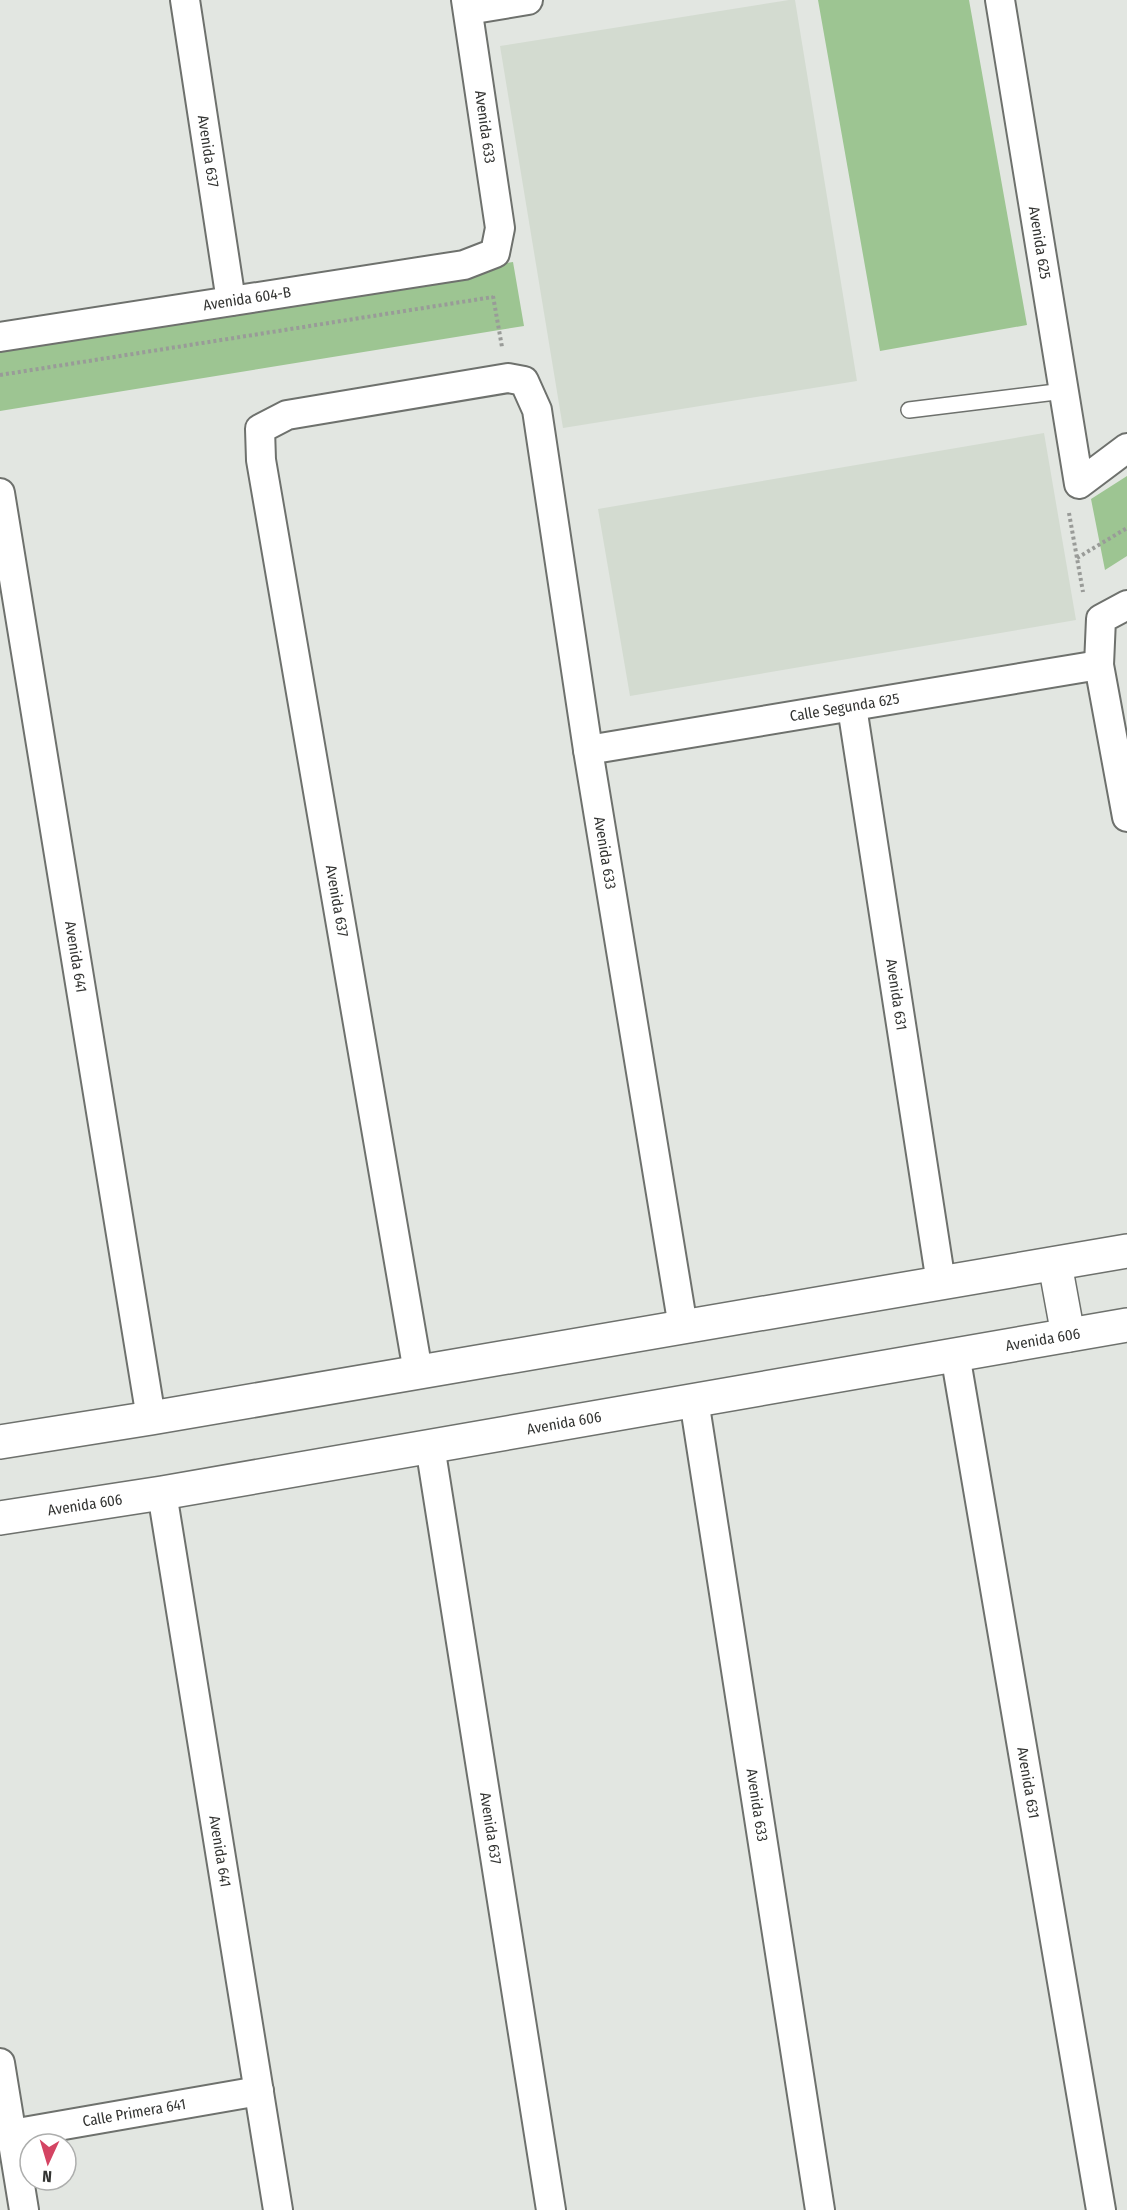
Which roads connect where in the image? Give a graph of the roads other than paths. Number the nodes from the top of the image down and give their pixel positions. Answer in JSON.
{"nodes":[{"id":1,"x":185,"y":0,"type":"edge"},
{"id":2,"x":528,"y":0,"type":"edge"},
{"id":3,"x":1000,"y":0,"type":"edge"},
{"id":4,"x":467,"y":5,"type":"edge"},
{"id":5,"x":490,"y":255,"type":"joint"},
{"id":6,"x":231,"y":301,"type":"junction"},
{"id":7,"x":0,"y":337,"type":"edge"},
{"id":8,"x":1064,"y":391,"type":"junction"},
{"id":9,"x":909,"y":410,"type":"dead end"},
{"id":10,"x":260,"y":429,"type":"joint"},
{"id":11,"x":1127,"y":448,"type":"edge"},
{"id":12,"x":0,"y":493,"type":"edge"},
{"id":13,"x":1127,"y":604,"type":"edge"},
{"id":14,"x":1099,"y":665,"type":"junction"},
{"id":15,"x":852,"y":707,"type":"junction"},
{"id":16,"x":588,"y":750,"type":"junction"},
{"id":17,"x":1127,"y":817,"type":"edge"},
{"id":18,"x":1127,"y":1251,"type":"edge"},
{"id":19,"x":1055,"y":1264,"type":"junction"},
{"id":20,"x":941,"y":1283,"type":"junction"},
{"id":21,"x":1127,"y":1324,"type":"edge"},
{"id":22,"x":683,"y":1327,"type":"junction"},
{"id":23,"x":1068,"y":1335,"type":"junction"},
{"id":24,"x":955,"y":1354,"type":"junction"},
{"id":25,"x":418,"y":1372,"type":"junction"},
{"id":26,"x":694,"y":1400,"type":"junction"},
{"id":27,"x":151,"y":1418,"type":"junction"},
{"id":28,"x":0,"y":1442,"type":"edge"},
{"id":29,"x":430,"y":1446,"type":"junction"},
{"id":30,"x":162,"y":1493,"type":"junction"},
{"id":31,"x":0,"y":1518,"type":"edge"},
{"id":32,"x":0,"y":2063,"type":"edge"},
{"id":33,"x":259,"y":2091,"type":"junction"},
{"id":34,"x":12,"y":2134,"type":"junction"},
{"id":35,"x":24,"y":2210,"type":"edge"},
{"id":36,"x":278,"y":2210,"type":"edge"},
{"id":37,"x":551,"y":2210,"type":"edge"},
{"id":38,"x":820,"y":2210,"type":"edge"},
{"id":39,"x":1101,"y":2210,"type":"edge"}],
"edges":[{"from":1,"to":6,"type":"street","name":"Avenida 637"},
{"from":2,"to":4,"type":"street"},
{"from":3,"to":8,"type":"street","name":"Avenida 625"},
{"from":4,"to":5,"type":"street","name":"Avenida 633"},
{"from":5,"to":6,"type":"street","name":"Avenida 604-B"},
{"from":6,"to":7,"type":"street","name":"Avenida 604-B"},
{"from":8,"to":9,"type":"lane"},
{"from":8,"to":11,"type":"street","name":"Avenida 625"},
{"from":10,"to":16,"type":"street","name":"Avenida 633"},
{"from":10,"to":25,"type":"street","name":"Avenida 637"},
{"from":12,"to":27,"type":"street","name":"Avenida 641"},
{"from":13,"to":14,"type":"street"},
{"from":14,"to":15,"type":"street","name":"Calle Segunda 625"},
{"from":14,"to":17,"type":"street"},
{"from":15,"to":16,"type":"street","name":"Calle Segunda 625"},
{"from":15,"to":20,"type":"street","name":"Avenida 631"},
{"from":16,"to":22,"type":"street","name":"Avenida 633"},
{"from":18,"to":19,"type":"street"},
{"from":19,"to":20,"type":"street"},
{"from":19,"to":23,"type":"street"},
{"from":20,"to":22,"type":"street"},
{"from":21,"to":23,"type":"street","name":"Avenida 606"},
{"from":22,"to":25,"type":"street"},
{"from":23,"to":24,"type":"street","name":"Avenida 606"},
{"from":24,"to":26,"type":"street","name":"Avenida 606"},
{"from":24,"to":39,"type":"street","name":"Avenida 631"},
{"from":25,"to":27,"type":"street"},
{"from":26,"to":29,"type":"street","name":"Avenida 606"},
{"from":26,"to":38,"type":"street","name":"Avenida 633"},
{"from":27,"to":28,"type":"street"},
{"from":29,"to":30,"type":"street","name":"Avenida 606"},
{"from":29,"to":37,"type":"street","name":"Avenida 637"},
{"from":30,"to":31,"type":"street","name":"Avenida 606"},
{"from":30,"to":33,"type":"street","name":"Avenida 641"},
{"from":32,"to":34,"type":"street"},
{"from":33,"to":34,"type":"street","name":"Calle Primera 641"},
{"from":33,"to":36,"type":"street","name":"Avenida 641"},
{"from":34,"to":35,"type":"street"}]}
